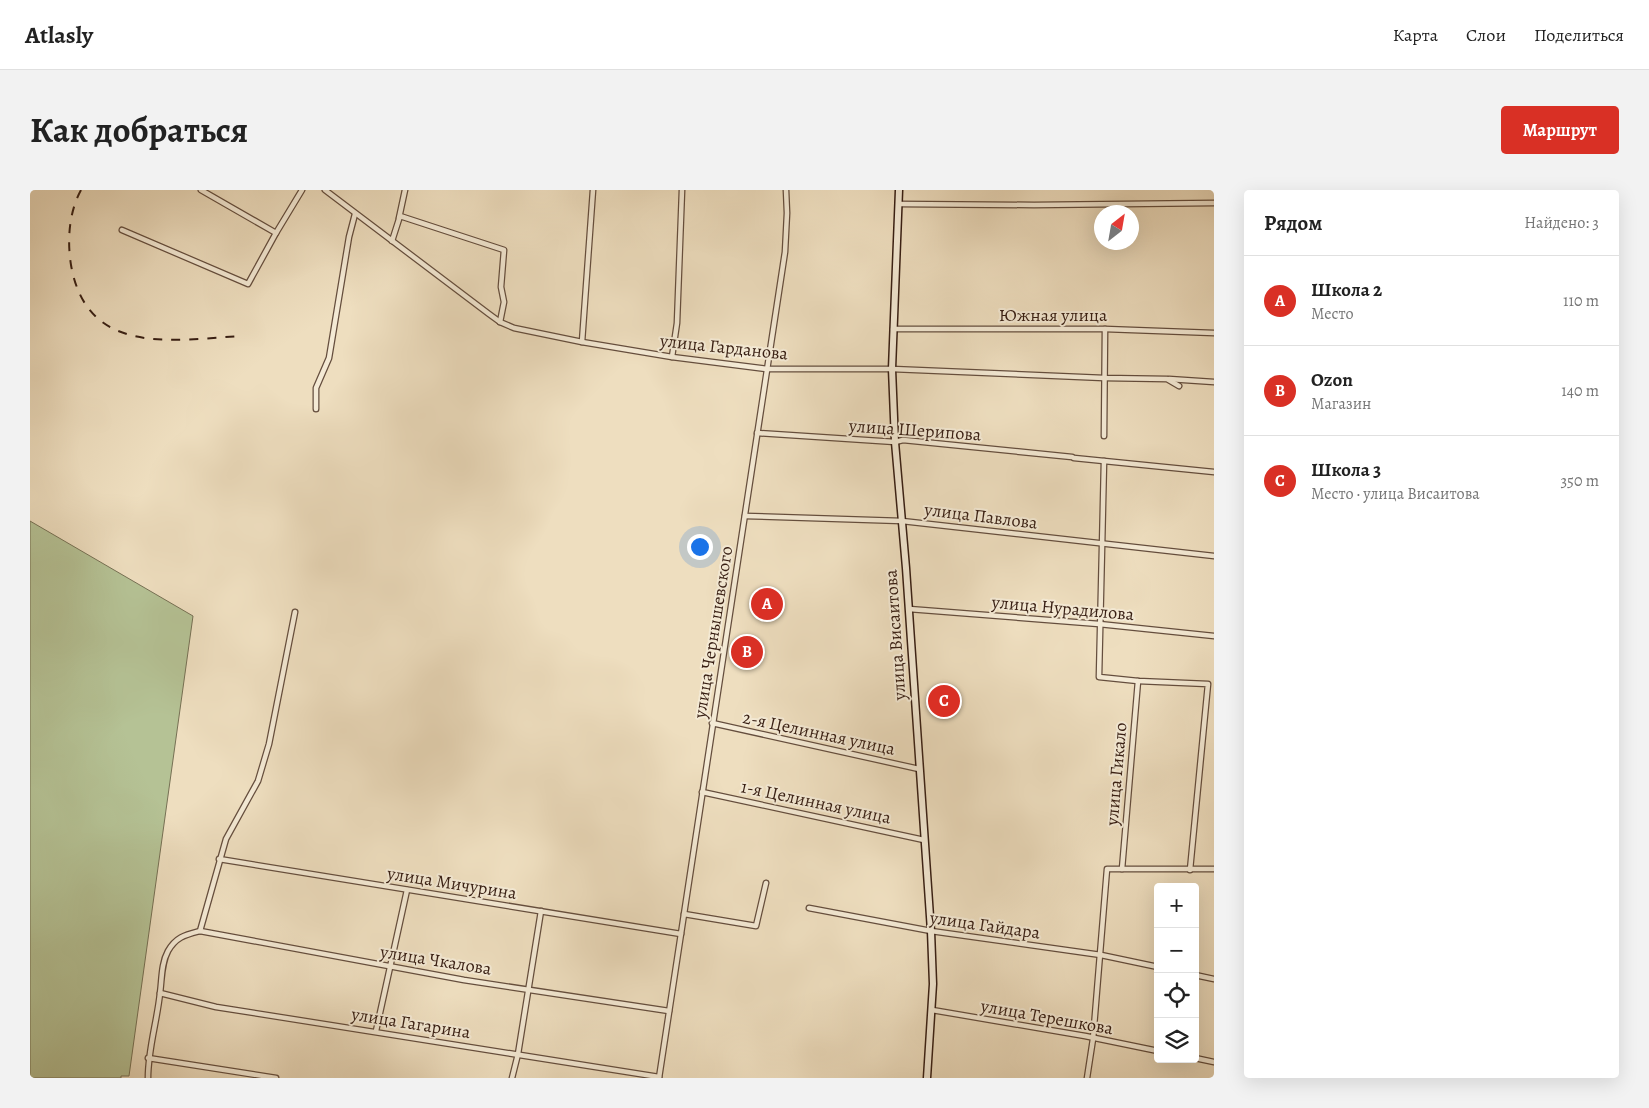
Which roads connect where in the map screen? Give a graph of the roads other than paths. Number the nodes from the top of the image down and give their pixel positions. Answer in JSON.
{"nodes":[{"id":1,"x":201,"y":190,"type":"edge"},
{"id":2,"x":302,"y":190,"type":"edge"},
{"id":3,"x":325,"y":190,"type":"edge"},
{"id":4,"x":405,"y":190,"type":"edge"},
{"id":5,"x":593,"y":190,"type":"edge"},
{"id":6,"x":682,"y":190,"type":"edge"},
{"id":7,"x":786,"y":190,"type":"edge"},
{"id":8,"x":899,"y":190,"type":"edge"},
{"id":9,"x":899,"y":204,"type":"junction"},
{"id":10,"x":1214,"y":204,"type":"edge"},
{"id":11,"x":356,"y":214,"type":"junction"},
{"id":12,"x":399,"y":219,"type":"junction"},
{"id":13,"x":122,"y":230,"type":"dead end"},
{"id":14,"x":276,"y":233,"type":"junction"},
{"id":15,"x":392,"y":241,"type":"junction"},
{"id":16,"x":500,"y":322,"type":"junction"},
{"id":17,"x":892,"y":329,"type":"junction"},
{"id":18,"x":1105,"y":329,"type":"junction"},
{"id":19,"x":1214,"y":333,"type":"edge"},
{"id":20,"x":582,"y":342,"type":"junction"},
{"id":21,"x":672,"y":357,"type":"junction"},
{"id":22,"x":766,"y":369,"type":"junction"},
{"id":23,"x":892,"y":369,"type":"junction"},
{"id":24,"x":1104,"y":378,"type":"junction"},
{"id":25,"x":1167,"y":378,"type":"junction"},
{"id":26,"x":1214,"y":382,"type":"edge"},
{"id":27,"x":1178,"y":386,"type":"dead end"},
{"id":28,"x":316,"y":409,"type":"dead end"},
{"id":29,"x":757,"y":433,"type":"junction"},
{"id":30,"x":1104,"y":436,"type":"dead end"},
{"id":31,"x":895,"y":442,"type":"junction"},
{"id":32,"x":1104,"y":461,"type":"junction"},
{"id":33,"x":1214,"y":472,"type":"edge"},
{"id":34,"x":744,"y":516,"type":"junction"},
{"id":35,"x":902,"y":521,"type":"junction"},
{"id":36,"x":1102,"y":544,"type":"junction"},
{"id":37,"x":1214,"y":556,"type":"edge"},
{"id":38,"x":909,"y":609,"type":"junction"},
{"id":39,"x":295,"y":612,"type":"dead end"},
{"id":40,"x":1099,"y":624,"type":"junction"},
{"id":41,"x":1214,"y":636,"type":"edge"},
{"id":42,"x":1138,"y":681,"type":"junction"},
{"id":43,"x":712,"y":724,"type":"junction"},
{"id":44,"x":919,"y":769,"type":"junction"},
{"id":45,"x":702,"y":792,"type":"junction"},
{"id":46,"x":924,"y":840,"type":"junction"},
{"id":47,"x":219,"y":859,"type":"junction"},
{"id":48,"x":1122,"y":868,"type":"junction"},
{"id":49,"x":1214,"y":869,"type":"edge"},
{"id":50,"x":1190,"y":870,"type":"junction"},
{"id":51,"x":766,"y":883,"type":"dead end"},
{"id":52,"x":407,"y":890,"type":"junction"},
{"id":53,"x":809,"y":908,"type":"dead end"},
{"id":54,"x":541,"y":911,"type":"junction"},
{"id":55,"x":684,"y":914,"type":"junction"},
{"id":56,"x":200,"y":931,"type":"junction"},
{"id":57,"x":931,"y":931,"type":"junction"},
{"id":58,"x":681,"y":934,"type":"junction"},
{"id":59,"x":1101,"y":955,"type":"junction"},
{"id":60,"x":1154,"y":966,"type":"edge"},
{"id":61,"x":391,"y":967,"type":"junction"},
{"id":62,"x":1199,"y":976,"type":"edge"},
{"id":63,"x":1214,"y":979,"type":"edge"},
{"id":64,"x":528,"y":988,"type":"junction"},
{"id":65,"x":160,"y":993,"type":"junction"},
{"id":66,"x":932,"y":1010,"type":"junction"},
{"id":67,"x":669,"y":1011,"type":"junction"},
{"id":68,"x":376,"y":1031,"type":"junction"},
{"id":69,"x":1093,"y":1039,"type":"junction"},
{"id":70,"x":1154,"y":1050,"type":"edge"},
{"id":71,"x":518,"y":1054,"type":"junction"},
{"id":72,"x":148,"y":1058,"type":"junction"},
{"id":73,"x":1199,"y":1059,"type":"edge"},
{"id":74,"x":1214,"y":1062,"type":"edge"},
{"id":75,"x":148,"y":1078,"type":"edge"},
{"id":76,"x":276,"y":1078,"type":"edge"},
{"id":77,"x":512,"y":1078,"type":"edge"},
{"id":78,"x":659,"y":1078,"type":"edge"},
{"id":79,"x":927,"y":1078,"type":"edge"},
{"id":80,"x":1087,"y":1078,"type":"edge"}],
"edges":[{"from":1,"to":14,"type":"street"},
{"from":2,"to":14,"type":"street"},
{"from":3,"to":11,"type":"street","name":"улица Гарданова"},
{"from":4,"to":12,"type":"street"},
{"from":5,"to":20,"type":"street"},
{"from":6,"to":21,"type":"street"},
{"from":7,"to":22,"type":"street","name":"улица Чернышевского"},
{"from":8,"to":9,"type":"street","name":"улица Висаитова"},
{"from":9,"to":10,"type":"street"},
{"from":9,"to":17,"type":"street","name":"улица Висаитова"},
{"from":11,"to":15,"type":"street","name":"улица Гарданова"},
{"from":11,"to":28,"type":"street"},
{"from":12,"to":15,"type":"street"},
{"from":12,"to":16,"type":"street"},
{"from":13,"to":14,"type":"street"},
{"from":15,"to":16,"type":"street","name":"улица Гарданова"},
{"from":16,"to":20,"type":"street","name":"улица Гарданова"},
{"from":17,"to":18,"type":"street","name":"Южная улица"},
{"from":17,"to":23,"type":"street","name":"улица Висаитова"},
{"from":18,"to":19,"type":"street","name":"Южная улица"},
{"from":18,"to":24,"type":"street"},
{"from":20,"to":21,"type":"street","name":"улица Гарданова"},
{"from":21,"to":22,"type":"street","name":"улица Гарданова"},
{"from":22,"to":23,"type":"street","name":"улица Гарданова"},
{"from":22,"to":29,"type":"street","name":"улица Чернышевского"},
{"from":23,"to":24,"type":"street","name":"улица Гарданова"},
{"from":23,"to":31,"type":"street","name":"улица Висаитова"},
{"from":24,"to":25,"type":"street","name":"улица Гарданова"},
{"from":24,"to":30,"type":"street"},
{"from":25,"to":26,"type":"street","name":"улица Гарданова"},
{"from":25,"to":27,"type":"street"},
{"from":29,"to":31,"type":"street","name":"улица Шерипова"},
{"from":29,"to":34,"type":"street","name":"улица Чернышевского"},
{"from":31,"to":32,"type":"street","name":"улица Шерипова"},
{"from":31,"to":35,"type":"street","name":"улица Висаитова"},
{"from":32,"to":33,"type":"street","name":"улица Шерипова"},
{"from":32,"to":36,"type":"street"},
{"from":34,"to":35,"type":"street","name":"улица Павлова"},
{"from":34,"to":43,"type":"street","name":"улица Чернышевского"},
{"from":35,"to":36,"type":"street","name":"улица Павлова"},
{"from":35,"to":38,"type":"street","name":"улица Висаитова"},
{"from":36,"to":37,"type":"street","name":"улица Павлова"},
{"from":36,"to":40,"type":"street"},
{"from":38,"to":40,"type":"street","name":"улица Нурадилова"},
{"from":38,"to":44,"type":"street","name":"улица Висаитова"},
{"from":39,"to":47,"type":"street"},
{"from":40,"to":41,"type":"street","name":"улица Нурадилова"},
{"from":40,"to":42,"type":"street"},
{"from":42,"to":48,"type":"street","name":"улица Гикало"},
{"from":42,"to":50,"type":"street"},
{"from":43,"to":44,"type":"street","name":"2-я Целинная улица"},
{"from":43,"to":45,"type":"street","name":"улица Чернышевского"},
{"from":44,"to":46,"type":"street","name":"улица Висаитова"},
{"from":45,"to":46,"type":"street","name":"1-я Целинная улица"},
{"from":45,"to":55,"type":"street","name":"улица Чернышевского"},
{"from":46,"to":57,"type":"street","name":"улица Висаитова"},
{"from":47,"to":52,"type":"street","name":"улица Мичурина"},
{"from":47,"to":56,"type":"street"},
{"from":48,"to":50,"type":"street"},
{"from":48,"to":59,"type":"street"},
{"from":49,"to":50,"type":"street"},
{"from":51,"to":55,"type":"street"},
{"from":52,"to":54,"type":"street","name":"улица Мичурина"},
{"from":52,"to":61,"type":"street"},
{"from":53,"to":57,"type":"street","name":"улица Гайдара"},
{"from":54,"to":58,"type":"street","name":"улица Мичурина"},
{"from":54,"to":64,"type":"street"},
{"from":55,"to":58,"type":"street","name":"улица Чернышевского"},
{"from":56,"to":61,"type":"street","name":"улица Чкалова"},
{"from":56,"to":65,"type":"street"},
{"from":57,"to":59,"type":"street","name":"улица Гайдара"},
{"from":57,"to":66,"type":"street","name":"улица Висаитова"},
{"from":58,"to":67,"type":"street","name":"улица Чернышевского"},
{"from":59,"to":60,"type":"street","name":"улица Гайдара"},
{"from":59,"to":69,"type":"street"},
{"from":61,"to":64,"type":"street","name":"улица Чкалова"},
{"from":61,"to":68,"type":"street"},
{"from":62,"to":63,"type":"street"},
{"from":64,"to":67,"type":"street","name":"улица Чкалова"},
{"from":64,"to":71,"type":"street"},
{"from":65,"to":68,"type":"street","name":"улица Гагарина"},
{"from":65,"to":72,"type":"street"},
{"from":66,"to":69,"type":"street","name":"улица Терешкова"},
{"from":66,"to":79,"type":"street","name":"улица Висаитова"},
{"from":67,"to":78,"type":"street","name":"улица Чернышевского"},
{"from":68,"to":71,"type":"street","name":"улица Гагарина"},
{"from":69,"to":70,"type":"street","name":"улица Терешкова"},
{"from":69,"to":80,"type":"street"},
{"from":71,"to":77,"type":"street"},
{"from":71,"to":78,"type":"street","name":"улица Гагарина"},
{"from":72,"to":75,"type":"street"},
{"from":72,"to":76,"type":"street"},
{"from":73,"to":74,"type":"street"}]}
